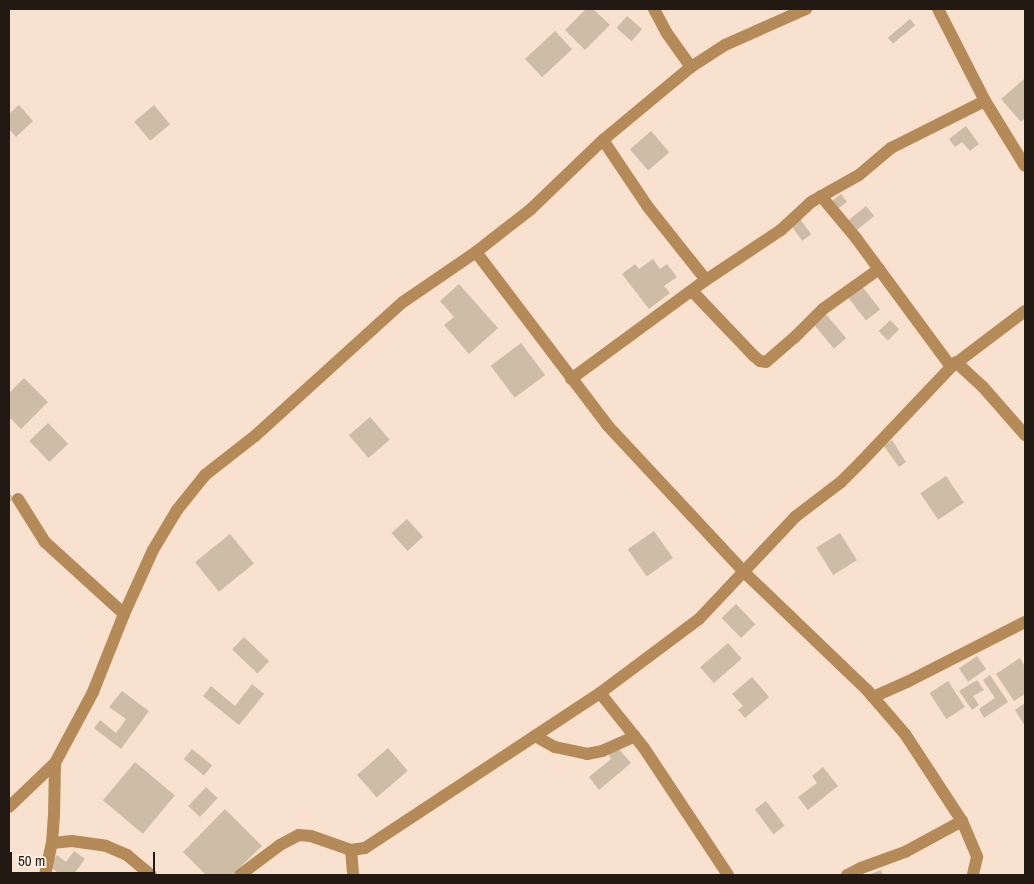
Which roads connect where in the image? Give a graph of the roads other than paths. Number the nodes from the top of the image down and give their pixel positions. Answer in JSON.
{"nodes":[{"id":1,"x":654,"y":9,"type":"edge"},
{"id":2,"x":806,"y":9,"type":"edge"},
{"id":3,"x":938,"y":9,"type":"edge"},
{"id":4,"x":691,"y":68,"type":"junction"},
{"id":5,"x":985,"y":102,"type":"junction"},
{"id":6,"x":603,"y":140,"type":"junction"},
{"id":7,"x":1025,"y":166,"type":"edge"},
{"id":8,"x":821,"y":196,"type":"junction"},
{"id":9,"x":476,"y":252,"type":"junction"},
{"id":10,"x":879,"y":269,"type":"junction"},
{"id":11,"x":706,"y":280,"type":"junction"},
{"id":12,"x":692,"y":291,"type":"junction"},
{"id":13,"x":1025,"y":311,"type":"edge"},
{"id":14,"x":953,"y":364,"type":"junction"},
{"id":15,"x":571,"y":379,"type":"junction"},
{"id":16,"x":1025,"y":435,"type":"edge"},
{"id":17,"x":18,"y":499,"type":"dead end"},
{"id":18,"x":745,"y":573,"type":"junction"},
{"id":19,"x":124,"y":614,"type":"junction"},
{"id":20,"x":1025,"y":622,"type":"edge"},
{"id":21,"x":600,"y":692,"type":"junction"},
{"id":22,"x":872,"y":696,"type":"junction"},
{"id":23,"x":535,"y":736,"type":"junction"},
{"id":24,"x":635,"y":736,"type":"junction"},
{"id":25,"x":55,"y":763,"type":"junction"},
{"id":26,"x":9,"y":807,"type":"edge"},
{"id":27,"x":962,"y":820,"type":"junction"},
{"id":28,"x":52,"y":843,"type":"junction"},
{"id":29,"x":351,"y":850,"type":"junction"},
{"id":30,"x":45,"y":875,"type":"edge"},
{"id":31,"x":151,"y":875,"type":"edge"},
{"id":32,"x":240,"y":875,"type":"edge"},
{"id":33,"x":353,"y":875,"type":"edge"},
{"id":34,"x":728,"y":875,"type":"edge"},
{"id":35,"x":847,"y":875,"type":"edge"},
{"id":36,"x":974,"y":875,"type":"edge"}],
"edges":[{"from":1,"to":4,"type":"street"},
{"from":2,"to":4,"type":"street"},
{"from":3,"to":5,"type":"street"},
{"from":4,"to":6,"type":"street"},
{"from":5,"to":7,"type":"street"},
{"from":5,"to":8,"type":"street"},
{"from":6,"to":9,"type":"street"},
{"from":6,"to":11,"type":"street"},
{"from":8,"to":10,"type":"street"},
{"from":8,"to":11,"type":"street"},
{"from":9,"to":15,"type":"street"},
{"from":9,"to":19,"type":"street"},
{"from":10,"to":12,"type":"street"},
{"from":10,"to":14,"type":"street"},
{"from":11,"to":12,"type":"street"},
{"from":12,"to":15,"type":"street"},
{"from":13,"to":14,"type":"street"},
{"from":14,"to":16,"type":"street"},
{"from":14,"to":18,"type":"street"},
{"from":15,"to":18,"type":"street"},
{"from":17,"to":19,"type":"street"},
{"from":18,"to":21,"type":"street"},
{"from":18,"to":22,"type":"street"},
{"from":19,"to":25,"type":"street"},
{"from":20,"to":22,"type":"street"},
{"from":21,"to":23,"type":"street"},
{"from":21,"to":24,"type":"street"},
{"from":22,"to":27,"type":"street"},
{"from":23,"to":24,"type":"street"},
{"from":23,"to":29,"type":"street"},
{"from":24,"to":34,"type":"street"},
{"from":25,"to":26,"type":"street"},
{"from":25,"to":28,"type":"street"},
{"from":27,"to":35,"type":"street"},
{"from":27,"to":36,"type":"street"},
{"from":28,"to":30,"type":"street"},
{"from":28,"to":31,"type":"street"},
{"from":29,"to":32,"type":"street"},
{"from":29,"to":33,"type":"street"}]}
